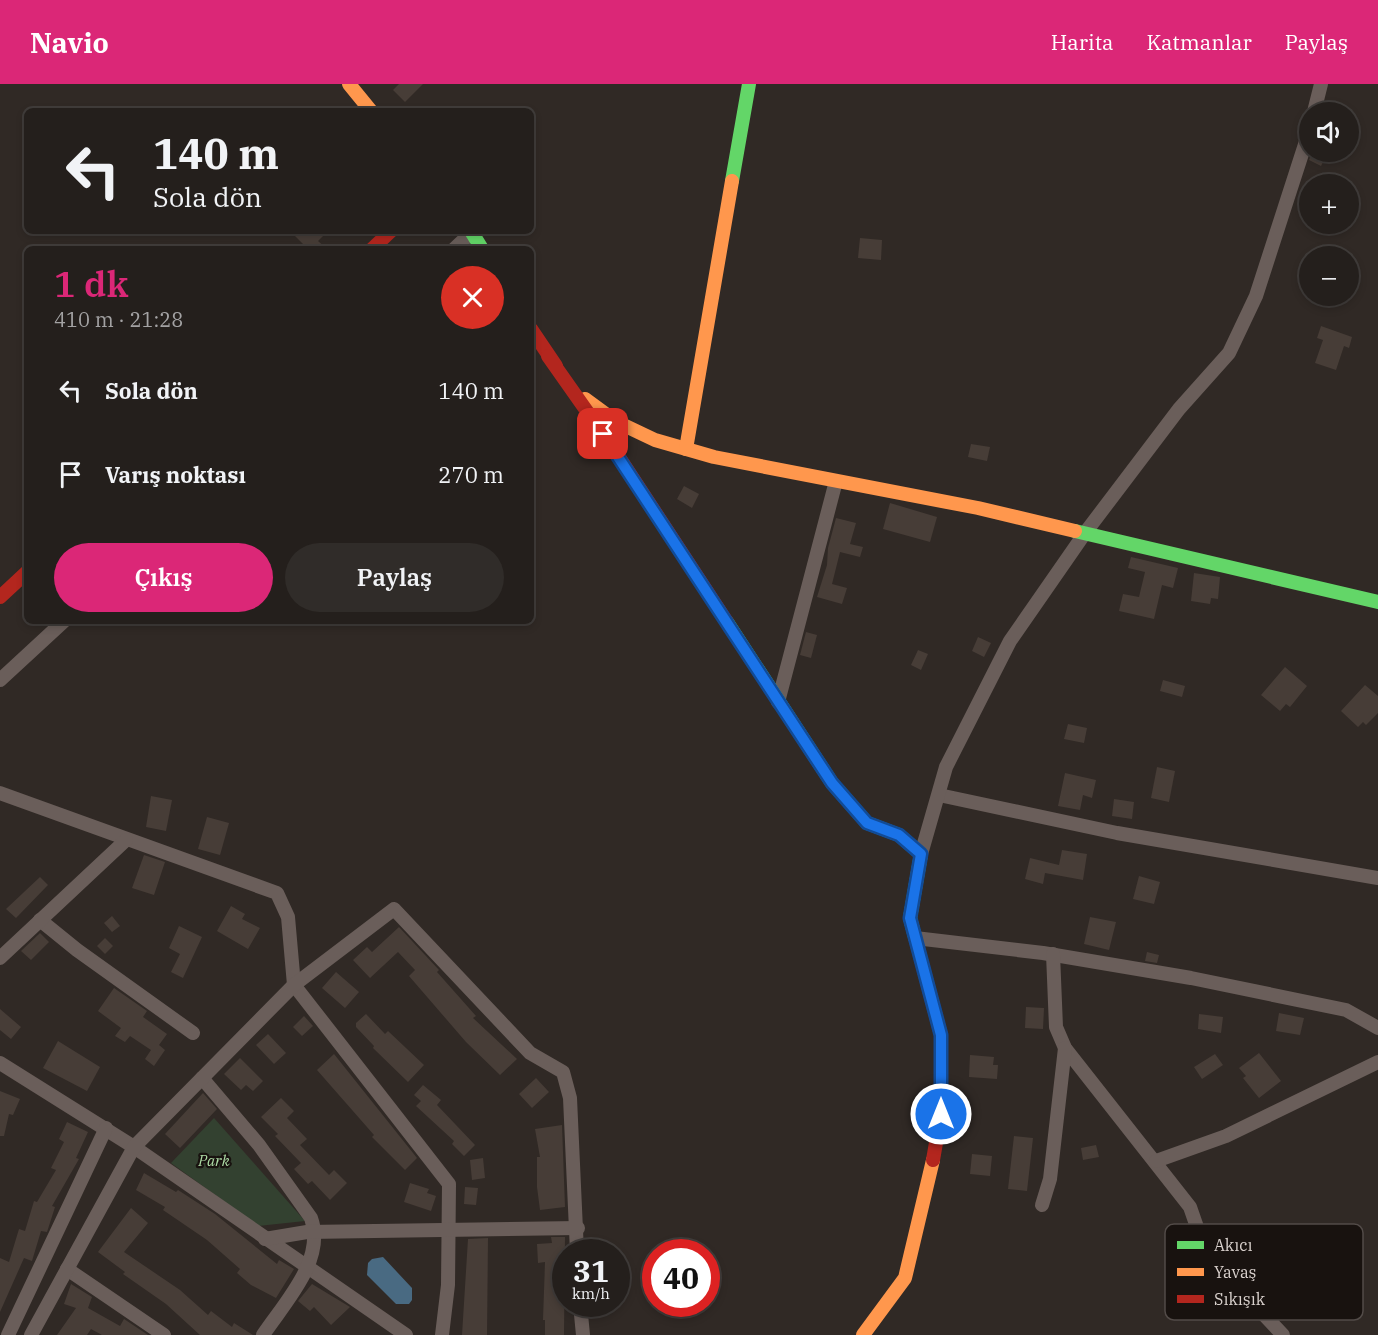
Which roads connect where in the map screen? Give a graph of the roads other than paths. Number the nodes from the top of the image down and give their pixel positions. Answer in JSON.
{"nodes":[{"id":1,"x":349,"y":84,"type":"edge"},
{"id":2,"x":749,"y":84,"type":"edge"},
{"id":3,"x":1321,"y":84,"type":"edge"},
{"id":4,"x":1316,"y":102,"type":"edge"},
{"id":5,"x":369,"y":108,"type":"edge"},
{"id":6,"x":1299,"y":162,"type":"edge"},
{"id":7,"x":388,"y":234,"type":"edge"},
{"id":8,"x":469,"y":234,"type":"edge"},
{"id":9,"x":375,"y":246,"type":"edge"},
{"id":10,"x":457,"y":246,"type":"edge"},
{"id":11,"x":534,"y":334,"type":"edge"},
{"id":12,"x":548,"y":357,"type":"junction"},
{"id":13,"x":686,"y":449,"type":"junction"},
{"id":14,"x":836,"y":481,"type":"junction"},
{"id":15,"x":1085,"y":533,"type":"junction"},
{"id":16,"x":24,"y":575,"type":"edge"},
{"id":17,"x":0,"y":597,"type":"edge"},
{"id":18,"x":1378,"y":602,"type":"edge"},
{"id":19,"x":61,"y":624,"type":"edge"},
{"id":20,"x":0,"y":680,"type":"edge"},
{"id":21,"x":778,"y":702,"type":"junction"},
{"id":22,"x":0,"y":793,"type":"edge"},
{"id":23,"x":939,"y":795,"type":"junction"},
{"id":24,"x":126,"y":840,"type":"junction"},
{"id":25,"x":921,"y":854,"type":"junction"},
{"id":26,"x":1378,"y":878,"type":"edge"},
{"id":27,"x":40,"y":920,"type":"junction"},
{"id":28,"x":915,"y":938,"type":"junction"},
{"id":29,"x":1053,"y":954,"type":"junction"},
{"id":30,"x":0,"y":958,"type":"edge"},
{"id":31,"x":294,"y":985,"type":"junction"},
{"id":32,"x":1378,"y":1028,"type":"edge"},
{"id":33,"x":193,"y":1033,"type":"dead end"},
{"id":34,"x":1065,"y":1048,"type":"junction"},
{"id":35,"x":1378,"y":1062,"type":"edge"},
{"id":36,"x":0,"y":1063,"type":"edge"},
{"id":37,"x":202,"y":1078,"type":"junction"},
{"id":38,"x":106,"y":1128,"type":"junction"},
{"id":39,"x":134,"y":1147,"type":"junction"},
{"id":40,"x":1156,"y":1161,"type":"junction"},
{"id":41,"x":1042,"y":1205,"type":"dead end"},
{"id":42,"x":1196,"y":1224,"type":"edge"},
{"id":43,"x":578,"y":1228,"type":"junction"},
{"id":44,"x":448,"y":1229,"type":"junction"},
{"id":45,"x":316,"y":1232,"type":"junction"},
{"id":46,"x":265,"y":1239,"type":"junction"},
{"id":47,"x":578,"y":1239,"type":"edge"},
{"id":48,"x":67,"y":1269,"type":"junction"},
{"id":49,"x":308,"y":1269,"type":"junction"},
{"id":50,"x":581,"y":1317,"type":"edge"},
{"id":51,"x":1269,"y":1320,"type":"edge"},
{"id":52,"x":8,"y":1335,"type":"edge"},
{"id":53,"x":31,"y":1335,"type":"edge"},
{"id":54,"x":164,"y":1335,"type":"edge"},
{"id":55,"x":263,"y":1335,"type":"edge"},
{"id":56,"x":406,"y":1335,"type":"edge"},
{"id":57,"x":442,"y":1335,"type":"edge"},
{"id":58,"x":583,"y":1335,"type":"edge"},
{"id":59,"x":863,"y":1335,"type":"edge"},
{"id":60,"x":1283,"y":1335,"type":"edge"}],
"edges":[{"from":1,"to":5,"type":"street"},
{"from":2,"to":13,"type":"street"},
{"from":3,"to":4,"type":"street"},
{"from":6,"to":15,"type":"street"},
{"from":7,"to":9,"type":"street"},
{"from":8,"to":10,"type":"street"},
{"from":11,"to":12,"type":"street"},
{"from":12,"to":13,"type":"street"},
{"from":12,"to":21,"type":"street"},
{"from":13,"to":14,"type":"street"},
{"from":14,"to":15,"type":"street"},
{"from":14,"to":21,"type":"street"},
{"from":15,"to":18,"type":"street"},
{"from":15,"to":23,"type":"street"},
{"from":16,"to":17,"type":"street"},
{"from":19,"to":20,"type":"street"},
{"from":21,"to":25,"type":"street"},
{"from":22,"to":24,"type":"street"},
{"from":23,"to":25,"type":"street"},
{"from":23,"to":26,"type":"street"},
{"from":24,"to":27,"type":"street"},
{"from":24,"to":31,"type":"street"},
{"from":25,"to":28,"type":"street"},
{"from":27,"to":30,"type":"street"},
{"from":27,"to":33,"type":"street"},
{"from":28,"to":29,"type":"street"},
{"from":28,"to":59,"type":"street"},
{"from":29,"to":32,"type":"street"},
{"from":29,"to":34,"type":"street"},
{"from":31,"to":37,"type":"street"},
{"from":31,"to":43,"type":"street"},
{"from":31,"to":44,"type":"street"},
{"from":34,"to":40,"type":"street"},
{"from":34,"to":41,"type":"street"},
{"from":35,"to":40,"type":"street"},
{"from":36,"to":38,"type":"street"},
{"from":37,"to":39,"type":"street"},
{"from":37,"to":45,"type":"street"},
{"from":38,"to":39,"type":"street"},
{"from":38,"to":52,"type":"street"},
{"from":39,"to":46,"type":"street"},
{"from":39,"to":48,"type":"street"},
{"from":40,"to":42,"type":"street"},
{"from":43,"to":44,"type":"street"},
{"from":43,"to":47,"type":"street"},
{"from":44,"to":45,"type":"street"},
{"from":44,"to":57,"type":"street"},
{"from":45,"to":46,"type":"street"},
{"from":45,"to":49,"type":"street"},
{"from":46,"to":49,"type":"street"},
{"from":48,"to":53,"type":"street"},
{"from":48,"to":54,"type":"street"},
{"from":49,"to":55,"type":"street"},
{"from":49,"to":56,"type":"street"},
{"from":50,"to":58,"type":"street"},
{"from":51,"to":60,"type":"street"}]}
